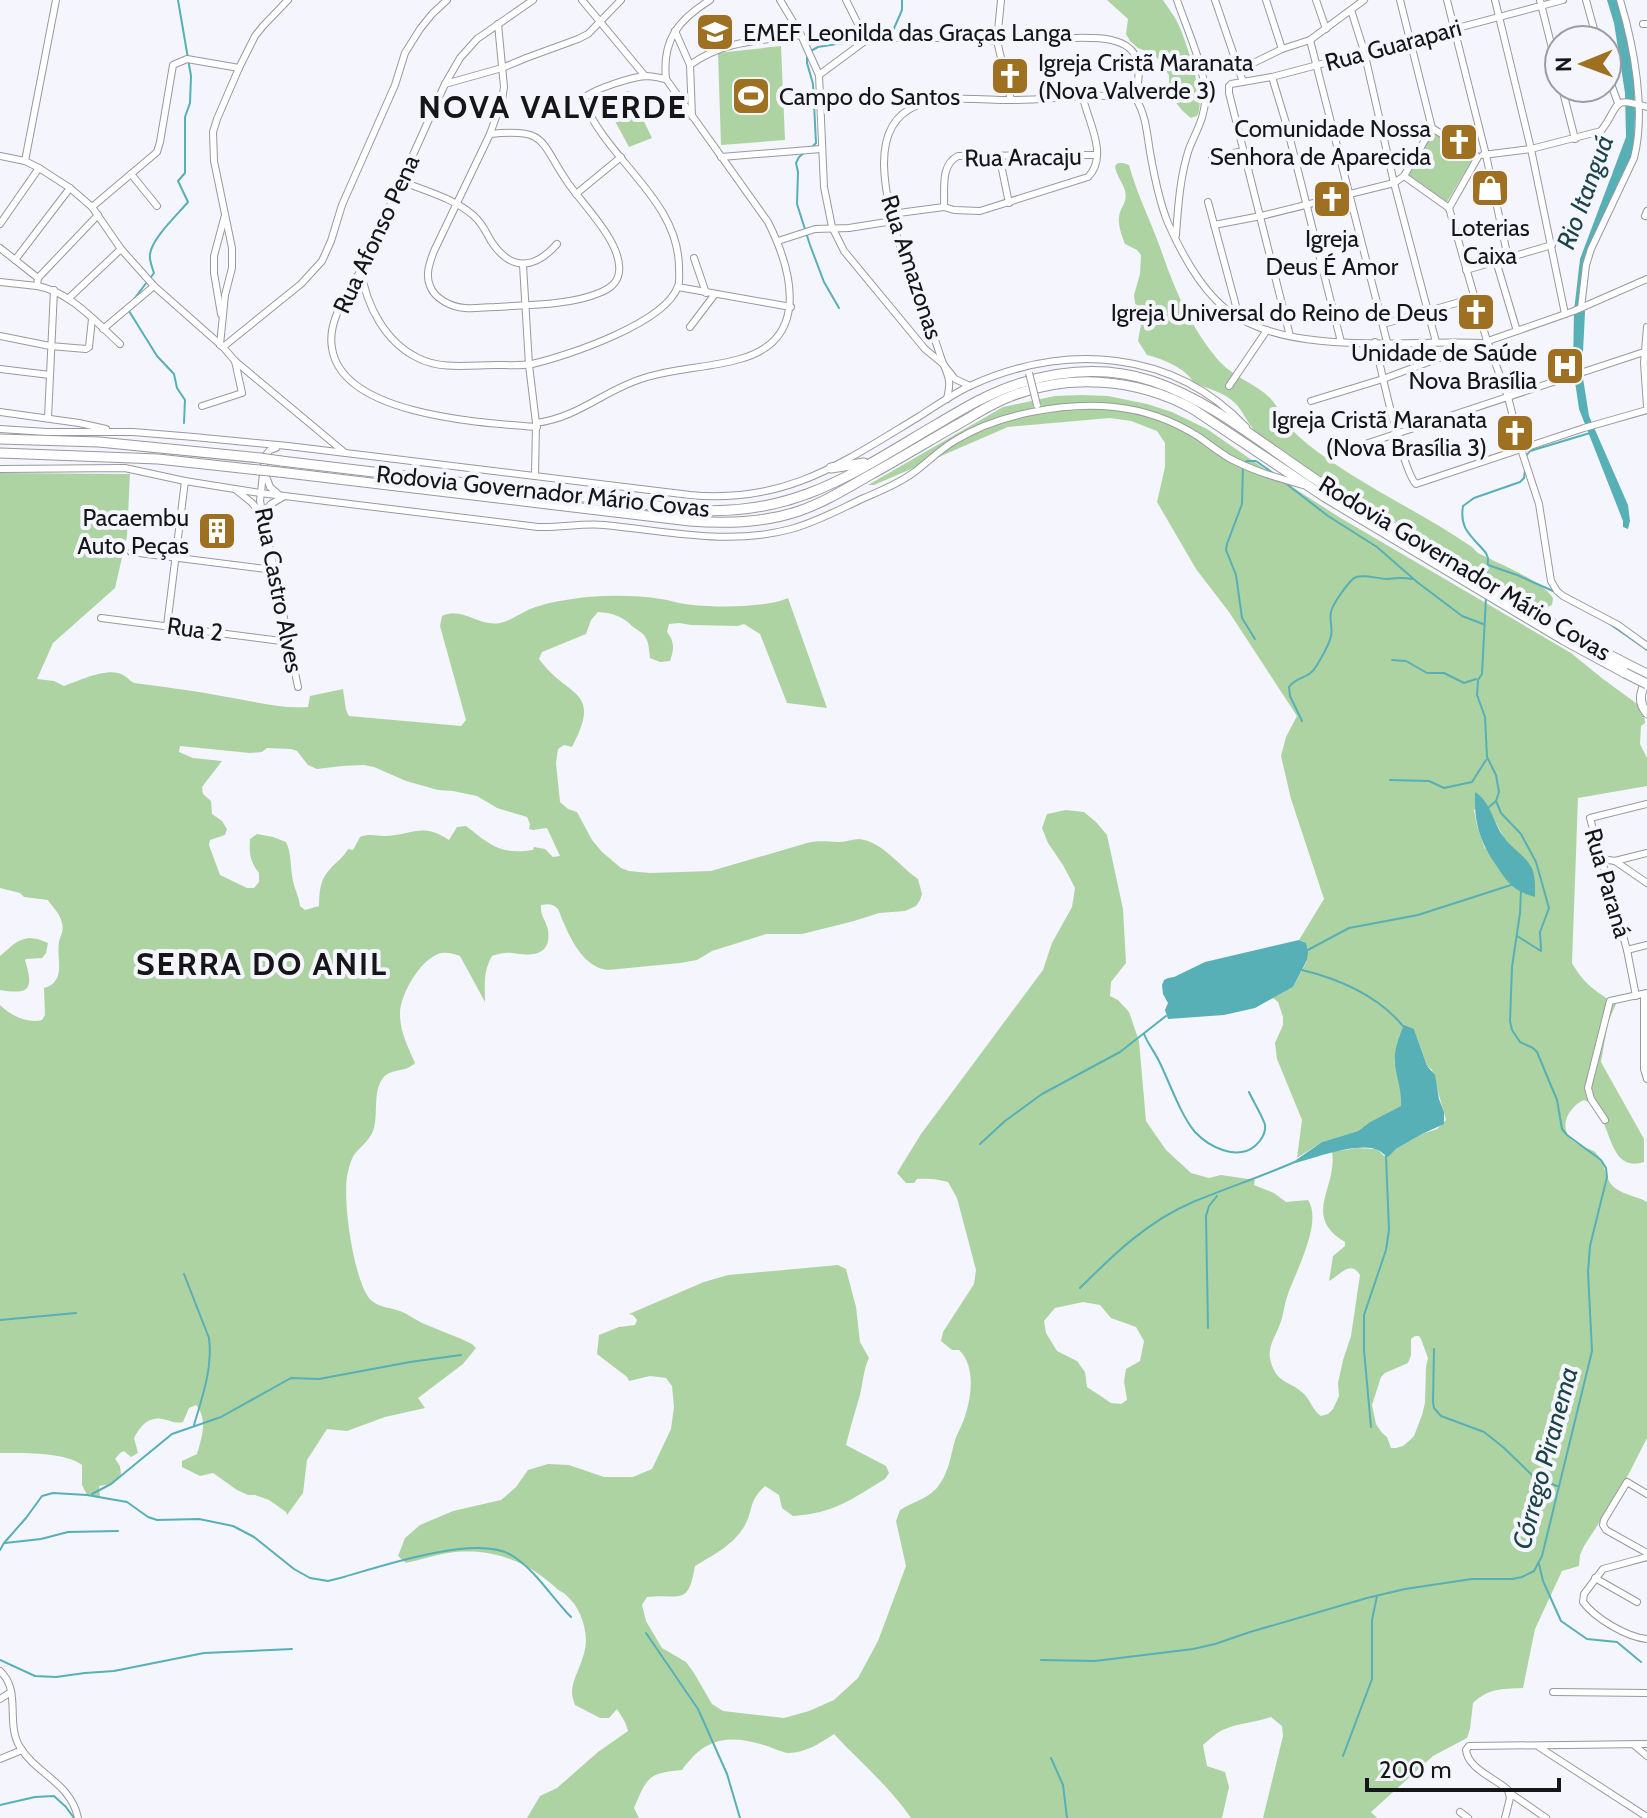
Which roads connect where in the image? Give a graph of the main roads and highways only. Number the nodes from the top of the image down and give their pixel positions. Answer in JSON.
{"nodes":[{"id":1,"x":0,"y":439,"type":"edge"},
{"id":2,"x":0,"y":453,"type":"edge"},
{"id":3,"x":871,"y":462,"type":"junction"},
{"id":4,"x":831,"y":468,"type":"road end"},
{"id":5,"x":1627,"y":669,"type":"junction"},
{"id":6,"x":1647,"y":679,"type":"edge"},
{"id":7,"x":1647,"y":713,"type":"edge"}],
"edges":[{"from":1,"to":3,"type":"highway","name":"Rodovia Governador Mário Covas","bridge":true},
{"from":2,"to":5,"type":"highway","name":"Rodovia Governador Mário Covas","bridge":true},
{"from":3,"to":4,"type":"highway"},
{"from":3,"to":5,"type":"highway","name":"Rodovia Governador Mário Covas"},
{"from":5,"to":6,"type":"highway","name":"Rodovia Governador Mário Covas","bridge":true},
{"from":6,"to":7,"type":"main road"}]}
